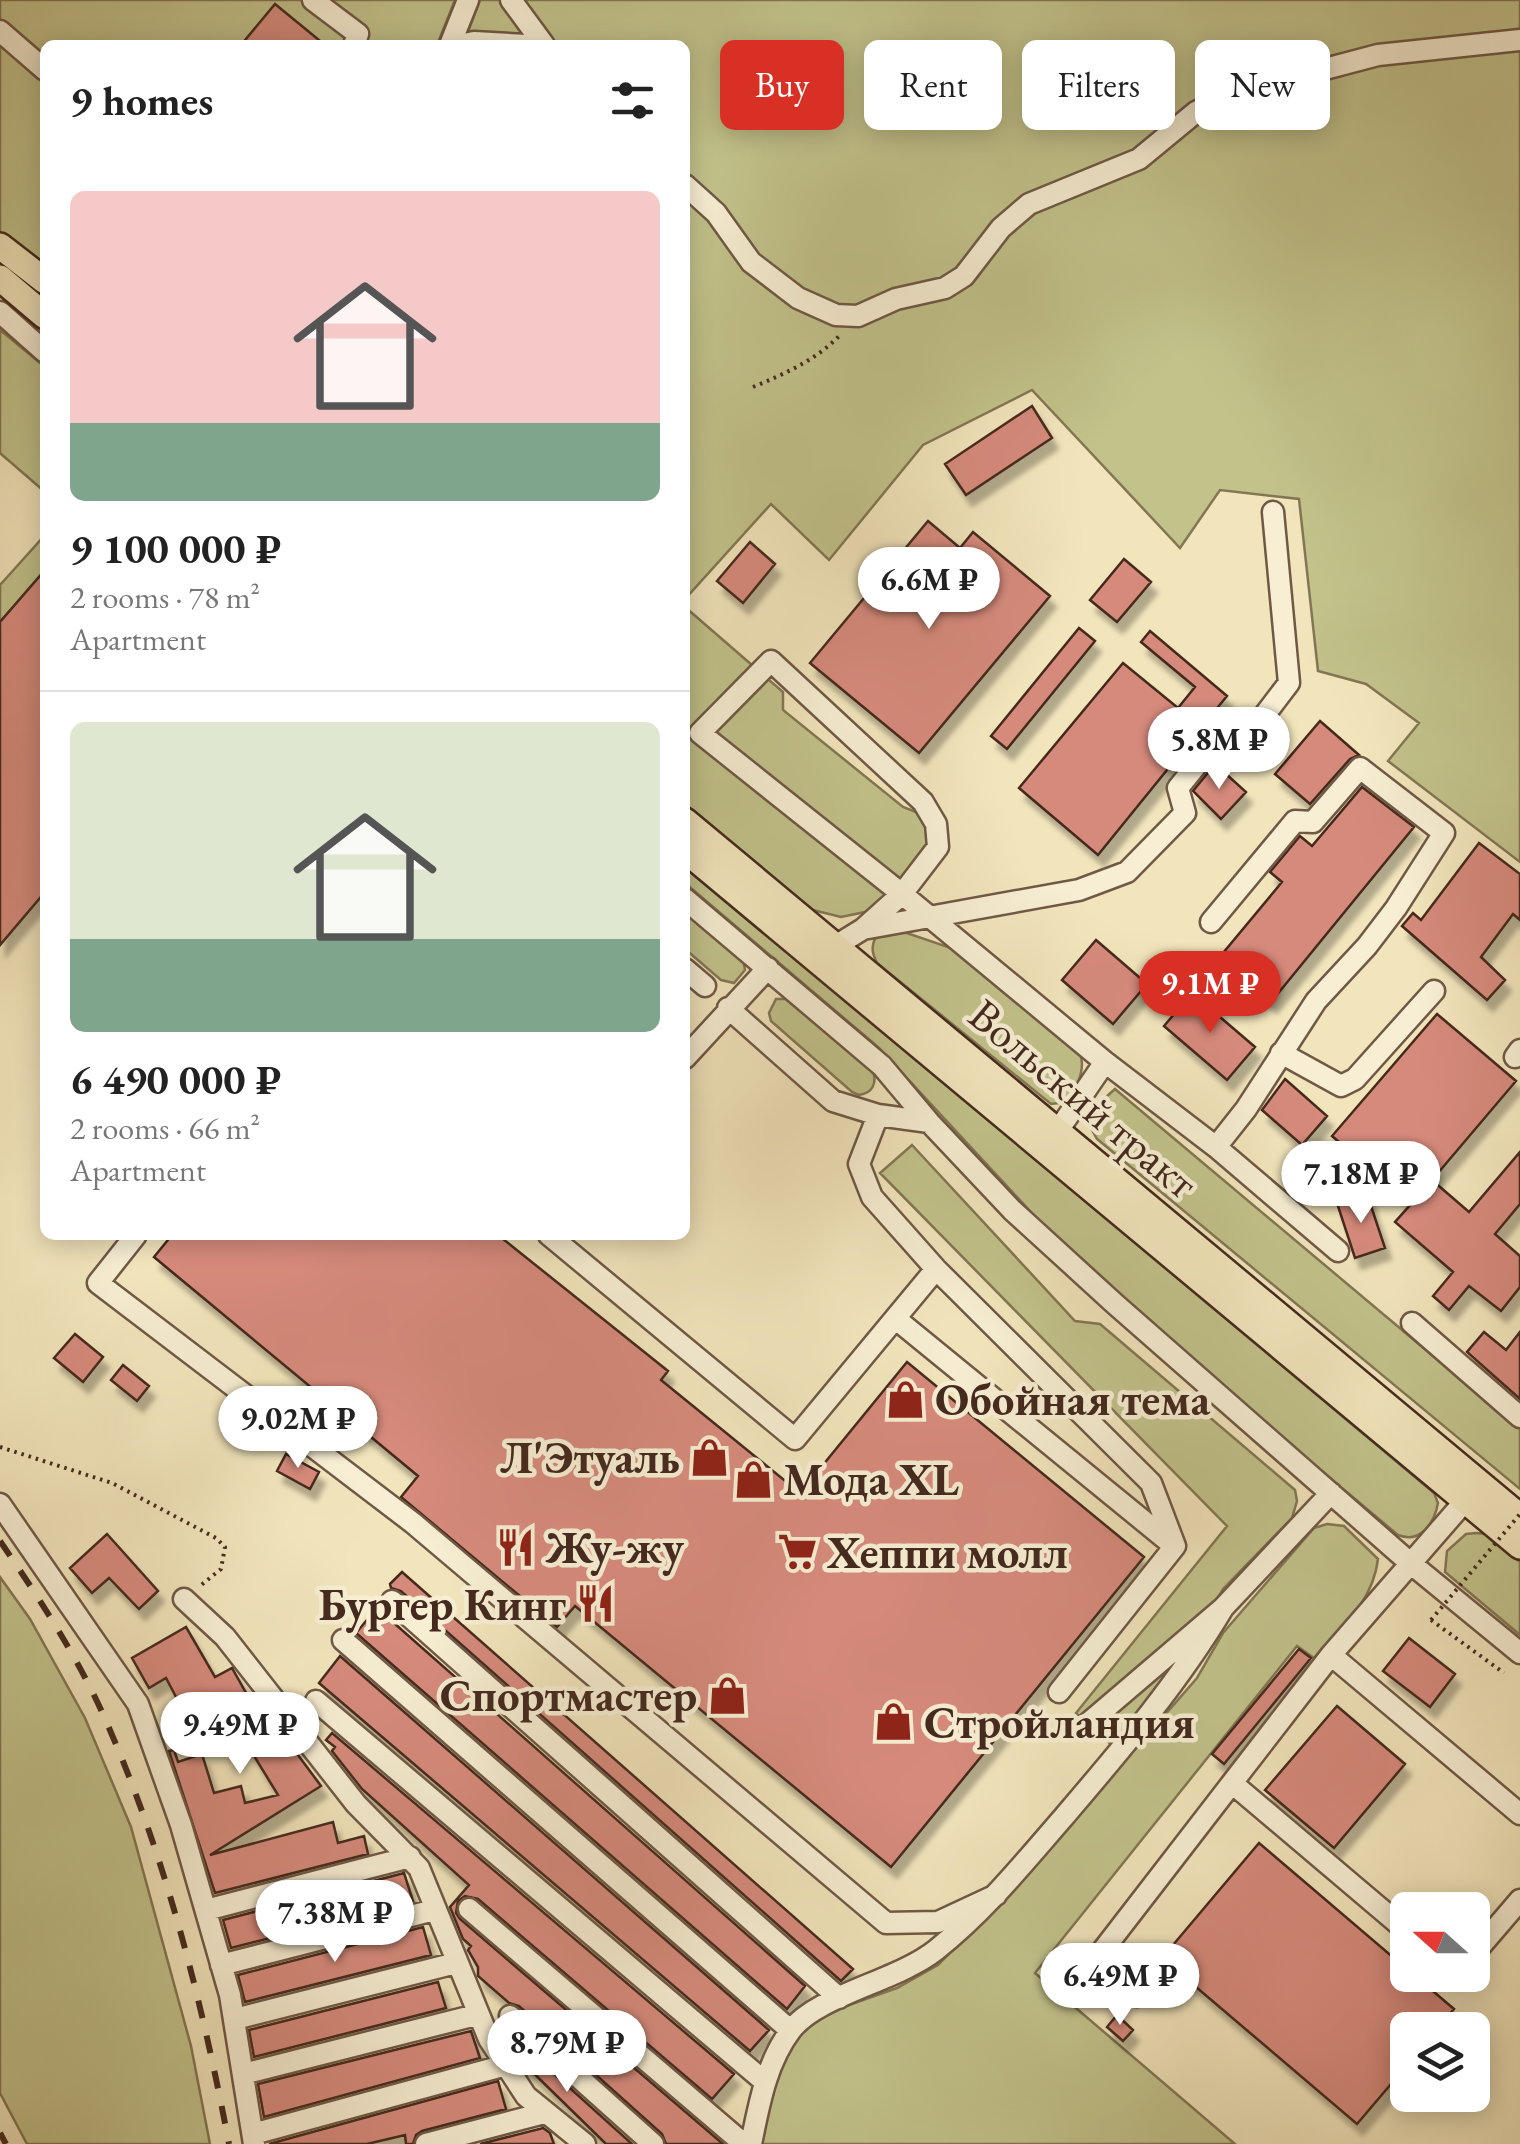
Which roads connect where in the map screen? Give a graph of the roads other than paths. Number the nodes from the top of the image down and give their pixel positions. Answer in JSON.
{"nodes":[{"id":1,"x":313,"y":0,"type":"edge"},
{"id":2,"x":468,"y":0,"type":"edge"},
{"id":3,"x":511,"y":0,"type":"edge"},
{"id":4,"x":0,"y":31,"type":"edge"},
{"id":5,"x":356,"y":40,"type":"edge"},
{"id":6,"x":452,"y":40,"type":"edge"},
{"id":7,"x":540,"y":40,"type":"edge"},
{"id":8,"x":1520,"y":40,"type":"edge"},
{"id":9,"x":40,"y":66,"type":"edge"},
{"id":10,"x":690,"y":190,"type":"edge"},
{"id":11,"x":0,"y":246,"type":"edge"},
{"id":12,"x":40,"y":277,"type":"edge"},
{"id":13,"x":0,"y":278,"type":"edge"},
{"id":14,"x":0,"y":312,"type":"edge"},
{"id":15,"x":40,"y":312,"type":"edge"},
{"id":16,"x":40,"y":348,"type":"edge"},
{"id":17,"x":1272,"y":512,"type":"dead end"},
{"id":18,"x":690,"y":825,"type":"edge"},
{"id":19,"x":690,"y":854,"type":"edge"},
{"id":20,"x":902,"y":894,"type":"junction"},
{"id":21,"x":690,"y":903,"type":"edge"},
{"id":22,"x":933,"y":918,"type":"junction"},
{"id":23,"x":1212,"y":922,"type":"dead end"},
{"id":24,"x":864,"y":929,"type":"junction"},
{"id":25,"x":836,"y":945,"type":"junction"},
{"id":26,"x":768,"y":968,"type":"junction"},
{"id":27,"x":690,"y":973,"type":"edge"},
{"id":28,"x":704,"y":986,"type":"dead end"},
{"id":29,"x":1434,"y":991,"type":"dead end"},
{"id":30,"x":728,"y":1008,"type":"junction"},
{"id":31,"x":690,"y":1052,"type":"edge"},
{"id":32,"x":1281,"y":1054,"type":"junction"},
{"id":33,"x":1105,"y":1062,"type":"junction"},
{"id":34,"x":878,"y":1115,"type":"junction"},
{"id":35,"x":929,"y":1122,"type":"junction"},
{"id":36,"x":1058,"y":1132,"type":"junction"},
{"id":37,"x":1216,"y":1148,"type":"junction"},
{"id":38,"x":132,"y":1240,"type":"edge"},
{"id":39,"x":555,"y":1240,"type":"edge"},
{"id":40,"x":1338,"y":1251,"type":"dead end"},
{"id":41,"x":936,"y":1269,"type":"junction"},
{"id":42,"x":896,"y":1319,"type":"junction"},
{"id":43,"x":1412,"y":1323,"type":"dead end"},
{"id":44,"x":1520,"y":1417,"type":"edge"},
{"id":45,"x":1331,"y":1493,"type":"junction"},
{"id":46,"x":1465,"y":1500,"type":"junction"},
{"id":47,"x":0,"y":1504,"type":"edge"},
{"id":48,"x":1520,"y":1516,"type":"edge"},
{"id":49,"x":1175,"y":1546,"type":"junction"},
{"id":50,"x":1520,"y":1546,"type":"edge"},
{"id":51,"x":1409,"y":1562,"type":"junction"},
{"id":52,"x":184,"y":1599,"type":"road end"},
{"id":53,"x":392,"y":1601,"type":"dead end"},
{"id":54,"x":1224,"y":1608,"type":"junction"},
{"id":55,"x":343,"y":1640,"type":"dead end"},
{"id":56,"x":1520,"y":1653,"type":"edge"},
{"id":57,"x":1331,"y":1655,"type":"junction"},
{"id":58,"x":1060,"y":1692,"type":"dead end"},
{"id":59,"x":316,"y":1701,"type":"dead end"},
{"id":60,"x":1086,"y":1725,"type":"dead end"},
{"id":61,"x":1232,"y":1783,"type":"junction"},
{"id":62,"x":1520,"y":1814,"type":"edge"},
{"id":63,"x":410,"y":1857,"type":"junction"},
{"id":64,"x":996,"y":1895,"type":"junction"},
{"id":65,"x":1520,"y":1900,"type":"edge"},
{"id":66,"x":206,"y":1910,"type":"junction"},
{"id":67,"x":434,"y":1910,"type":"junction"},
{"id":68,"x":469,"y":1910,"type":"dead end"},
{"id":69,"x":1390,"y":1917,"type":"edge"},
{"id":70,"x":1490,"y":1935,"type":"edge"},
{"id":71,"x":456,"y":1963,"type":"junction"},
{"id":72,"x":220,"y":1965,"type":"junction"},
{"id":73,"x":1137,"y":1996,"type":"dead end"},
{"id":74,"x":840,"y":1998,"type":"junction"},
{"id":75,"x":476,"y":2015,"type":"junction"},
{"id":76,"x":510,"y":2016,"type":"dead end"},
{"id":77,"x":235,"y":2019,"type":"junction"},
{"id":78,"x":790,"y":2030,"type":"junction"},
{"id":79,"x":506,"y":2065,"type":"junction"},
{"id":80,"x":243,"y":2074,"type":"junction"},
{"id":81,"x":765,"y":2082,"type":"junction"},
{"id":82,"x":544,"y":2113,"type":"junction"},
{"id":83,"x":253,"y":2139,"type":"edge"},
{"id":84,"x":426,"y":2144,"type":"edge"},
{"id":85,"x":584,"y":2144,"type":"edge"},
{"id":86,"x":653,"y":2144,"type":"edge"},
{"id":87,"x":748,"y":2144,"type":"edge"}],
"edges":[{"from":1,"to":5,"type":"street"},
{"from":2,"to":6,"type":"street"},
{"from":3,"to":7,"type":"street"},
{"from":4,"to":9,"type":"street"},
{"from":8,"to":10,"type":"street"},
{"from":11,"to":12,"type":"main road"},
{"from":13,"to":15,"type":"main road"},
{"from":14,"to":16,"type":"street"},
{"from":17,"to":22,"type":"street"},
{"from":18,"to":25,"type":"main road","name":"Вольский тракт"},
{"from":19,"to":46,"type":"main road","name":"Вольский тракт"},
{"from":20,"to":20,"type":"street"},
{"from":20,"to":22,"type":"street"},
{"from":20,"to":24,"type":"street"},
{"from":21,"to":26,"type":"street"},
{"from":22,"to":24,"type":"street"},
{"from":22,"to":33,"type":"street"},
{"from":23,"to":32,"type":"street"},
{"from":24,"to":25,"type":"street"},
{"from":25,"to":36,"type":"main road","name":"Вольский тракт"},
{"from":26,"to":30,"type":"street"},
{"from":26,"to":35,"type":"street"},
{"from":27,"to":28,"type":"street"},
{"from":29,"to":32,"type":"street"},
{"from":30,"to":31,"type":"street"},
{"from":30,"to":34,"type":"street"},
{"from":32,"to":37,"type":"street"},
{"from":33,"to":36,"type":"street"},
{"from":33,"to":37,"type":"street"},
{"from":34,"to":35,"type":"street"},
{"from":34,"to":41,"type":"street"},
{"from":35,"to":45,"type":"street"},
{"from":36,"to":48,"type":"main road","name":"Вольский тракт"},
{"from":37,"to":40,"type":"street"},
{"from":38,"to":64,"type":"street"},
{"from":39,"to":42,"type":"street"},
{"from":41,"to":42,"type":"street"},
{"from":41,"to":49,"type":"street"},
{"from":42,"to":49,"type":"street"},
{"from":43,"to":44,"type":"street"},
{"from":45,"to":51,"type":"street"},
{"from":45,"to":54,"type":"street"},
{"from":46,"to":50,"type":"main road","name":"Вольский тракт"},
{"from":46,"to":51,"type":"street"},
{"from":47,"to":66,"type":"street"},
{"from":49,"to":58,"type":"street"},
{"from":51,"to":56,"type":"street"},
{"from":51,"to":57,"type":"street"},
{"from":52,"to":63,"type":"street"},
{"from":53,"to":74,"type":"street"},
{"from":54,"to":60,"type":"street"},
{"from":54,"to":64,"type":"street"},
{"from":55,"to":78,"type":"street"},
{"from":57,"to":61,"type":"street"},
{"from":57,"to":62,"type":"street"},
{"from":59,"to":81,"type":"street"},
{"from":61,"to":69,"type":"street"},
{"from":61,"to":73,"type":"street"},
{"from":63,"to":66,"type":"street"},
{"from":63,"to":67,"type":"street"},
{"from":64,"to":74,"type":"street"},
{"from":65,"to":70,"type":"street"},
{"from":66,"to":72,"type":"street"},
{"from":67,"to":71,"type":"street"},
{"from":67,"to":72,"type":"street"},
{"from":68,"to":87,"type":"street"},
{"from":71,"to":75,"type":"street"},
{"from":71,"to":77,"type":"street"},
{"from":72,"to":77,"type":"street"},
{"from":74,"to":78,"type":"street"},
{"from":75,"to":79,"type":"street"},
{"from":75,"to":80,"type":"street"},
{"from":76,"to":86,"type":"street"},
{"from":77,"to":80,"type":"street"},
{"from":78,"to":81,"type":"street"},
{"from":79,"to":82,"type":"street"},
{"from":79,"to":83,"type":"street"},
{"from":80,"to":83,"type":"street"},
{"from":81,"to":87,"type":"street"},
{"from":82,"to":84,"type":"street"},
{"from":82,"to":85,"type":"street"}]}
